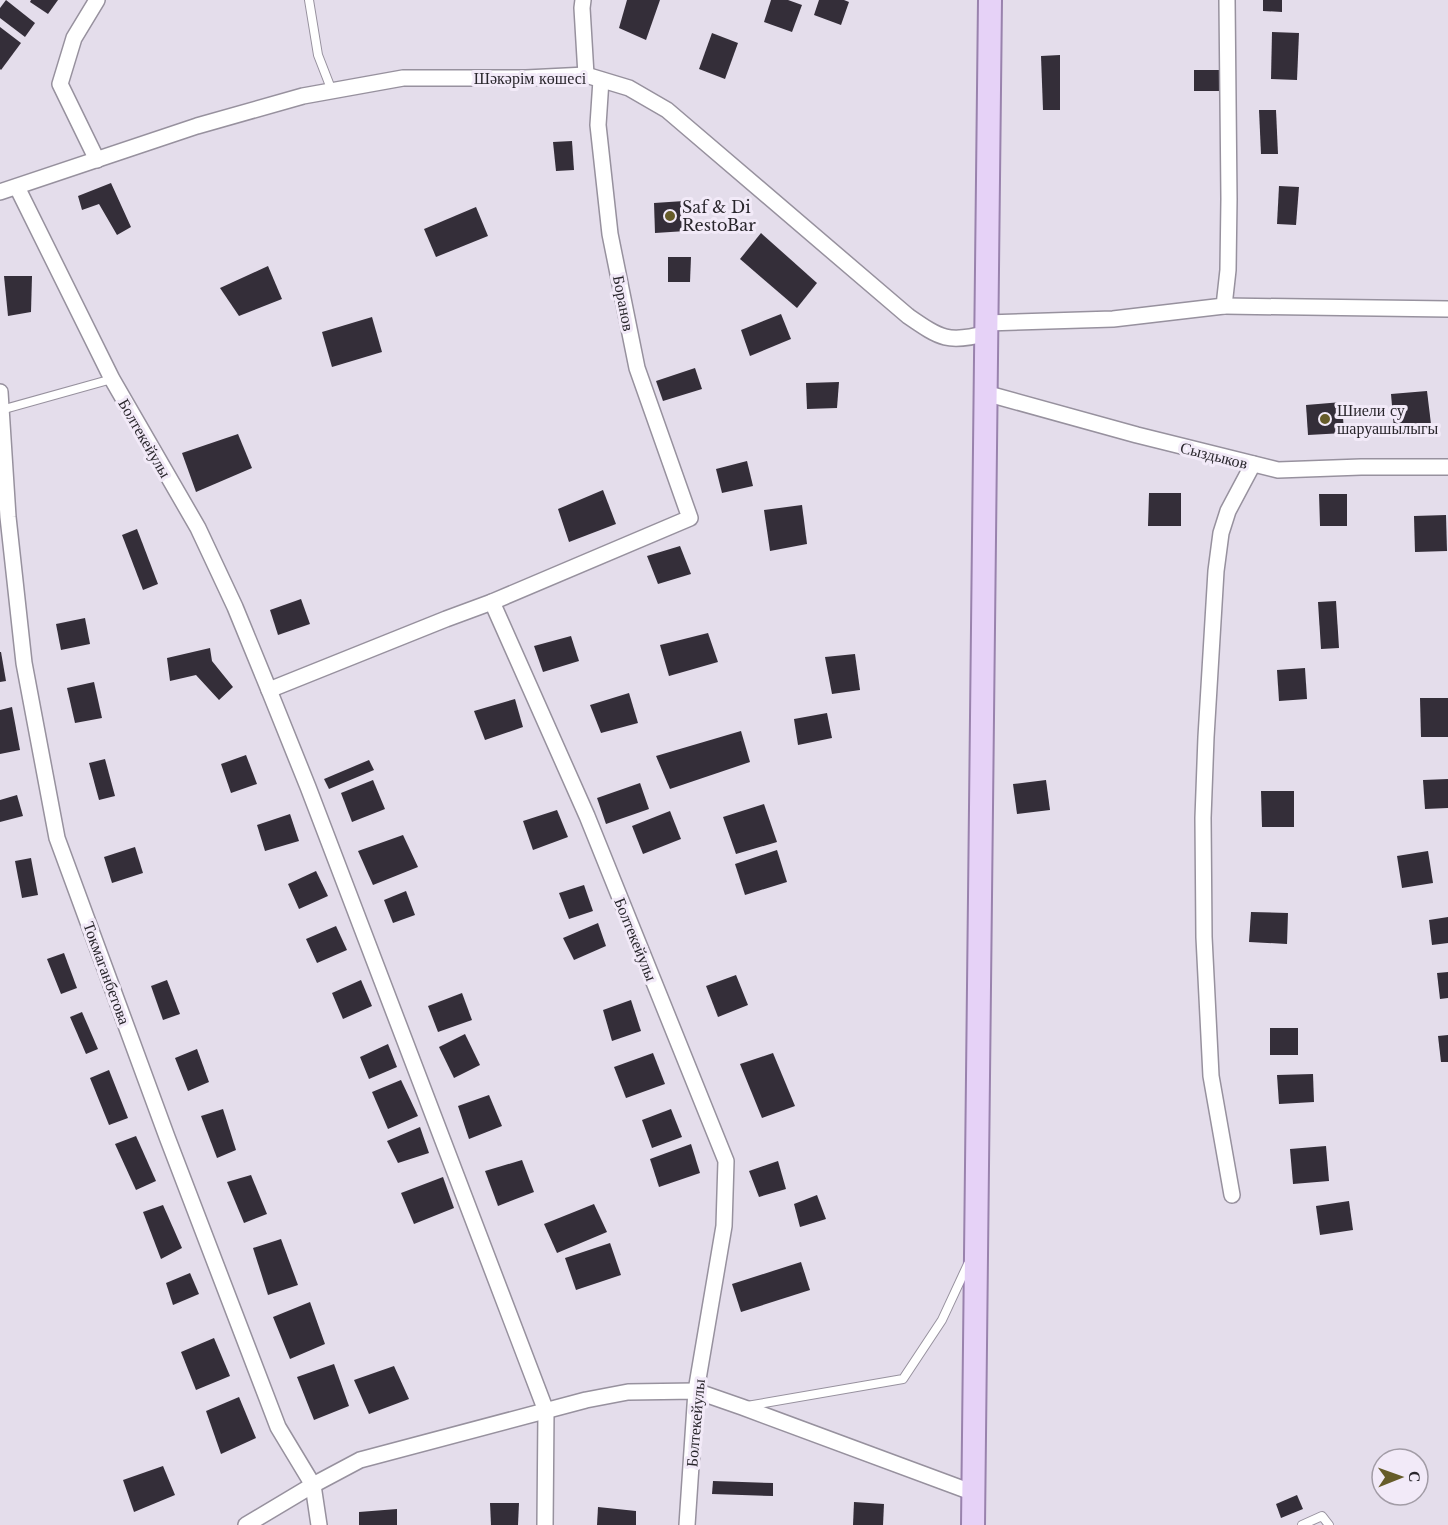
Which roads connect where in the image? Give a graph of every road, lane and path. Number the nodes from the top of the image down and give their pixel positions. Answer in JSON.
{"nodes":[{"id":1,"x":97,"y":0,"type":"edge"},
{"id":2,"x":309,"y":0,"type":"edge"},
{"id":3,"x":583,"y":0,"type":"edge"},
{"id":4,"x":990,"y":0,"type":"edge"},
{"id":5,"x":1227,"y":0,"type":"edge"},
{"id":6,"x":586,"y":75,"type":"junction"},
{"id":7,"x":601,"y":80,"type":"junction"},
{"id":8,"x":332,"y":91,"type":"junction"},
{"id":9,"x":97,"y":160,"type":"junction"},
{"id":10,"x":17,"y":187,"type":"junction"},
{"id":11,"x":0,"y":192,"type":"edge"},
{"id":12,"x":1224,"y":306,"type":"junction"},
{"id":13,"x":1448,"y":309,"type":"edge"},
{"id":14,"x":986,"y":328,"type":"junction"},
{"id":15,"x":112,"y":379,"type":"junction"},
{"id":16,"x":0,"y":392,"type":"edge"},
{"id":17,"x":985,"y":393,"type":"junction"},
{"id":18,"x":1,"y":410,"type":"edge"},
{"id":19,"x":1253,"y":464,"type":"junction"},
{"id":20,"x":1448,"y":467,"type":"edge"},
{"id":21,"x":492,"y":602,"type":"junction"},
{"id":22,"x":269,"y":690,"type":"junction"},
{"id":23,"x":1232,"y":1195,"type":"dead end"},
{"id":24,"x":976,"y":1246,"type":"junction"},
{"id":25,"x":696,"y":1391,"type":"junction"},
{"id":26,"x":742,"y":1407,"type":"junction"},
{"id":27,"x":546,"y":1411,"type":"junction"},
{"id":28,"x":313,"y":1485,"type":"junction"},
{"id":29,"x":974,"y":1493,"type":"junction"},
{"id":30,"x":246,"y":1525,"type":"edge"},
{"id":31,"x":319,"y":1525,"type":"edge"},
{"id":32,"x":545,"y":1525,"type":"edge"},
{"id":33,"x":687,"y":1525,"type":"edge"},
{"id":34,"x":973,"y":1525,"type":"edge"},
{"id":35,"x":1302,"y":1525,"type":"edge"},
{"id":36,"x":1329,"y":1525,"type":"edge"}],
"edges":[{"from":1,"to":9,"type":"street"},
{"from":2,"to":8,"type":"lane"},
{"from":3,"to":6,"type":"street"},
{"from":4,"to":14,"type":"main road"},
{"from":5,"to":12,"type":"street"},
{"from":6,"to":7,"type":"street","name":"Шәкәрім көшесі"},
{"from":6,"to":8,"type":"street","name":"Шәкәрім көшесі"},
{"from":7,"to":14,"type":"street","name":"Шәкәрім көшесі"},
{"from":7,"to":21,"type":"street","name":"Боранов"},
{"from":8,"to":9,"type":"street","name":"Шәкәрім көшесі"},
{"from":9,"to":10,"type":"street","name":"Шәкәрім көшесі"},
{"from":10,"to":11,"type":"street","name":"Шәкәрім көшесі"},
{"from":10,"to":15,"type":"street","name":"Болтекейулы"},
{"from":12,"to":13,"type":"street","name":"Шәкәрім көшесі"},
{"from":12,"to":14,"type":"street","name":"Шәкәрім көшесі"},
{"from":14,"to":17,"type":"main road"},
{"from":15,"to":18,"type":"lane"},
{"from":15,"to":22,"type":"street","name":"Болтекейулы"},
{"from":16,"to":18,"type":"street","name":"Токмаганбетова"},
{"from":17,"to":19,"type":"street","name":"Сыздыков"},
{"from":17,"to":24,"type":"main road"},
{"from":18,"to":28,"type":"street","name":"Токмаганбетова"},
{"from":19,"to":20,"type":"street","name":"Сыздыков"},
{"from":19,"to":23,"type":"street"},
{"from":21,"to":22,"type":"street"},
{"from":21,"to":25,"type":"street","name":"Болтекейулы"},
{"from":22,"to":27,"type":"street","name":"Болтекейулы"},
{"from":24,"to":26,"type":"lane"},
{"from":24,"to":29,"type":"main road"},
{"from":25,"to":26,"type":"street"},
{"from":25,"to":27,"type":"street"},
{"from":25,"to":33,"type":"street","name":"Болтекейулы"},
{"from":26,"to":29,"type":"street"},
{"from":27,"to":28,"type":"street"},
{"from":27,"to":32,"type":"street","name":"Болтекейулы"},
{"from":28,"to":30,"type":"street"},
{"from":28,"to":31,"type":"street","name":"Токмаганбетова"},
{"from":29,"to":34,"type":"main road"},
{"from":35,"to":36,"type":"lane"}]}
